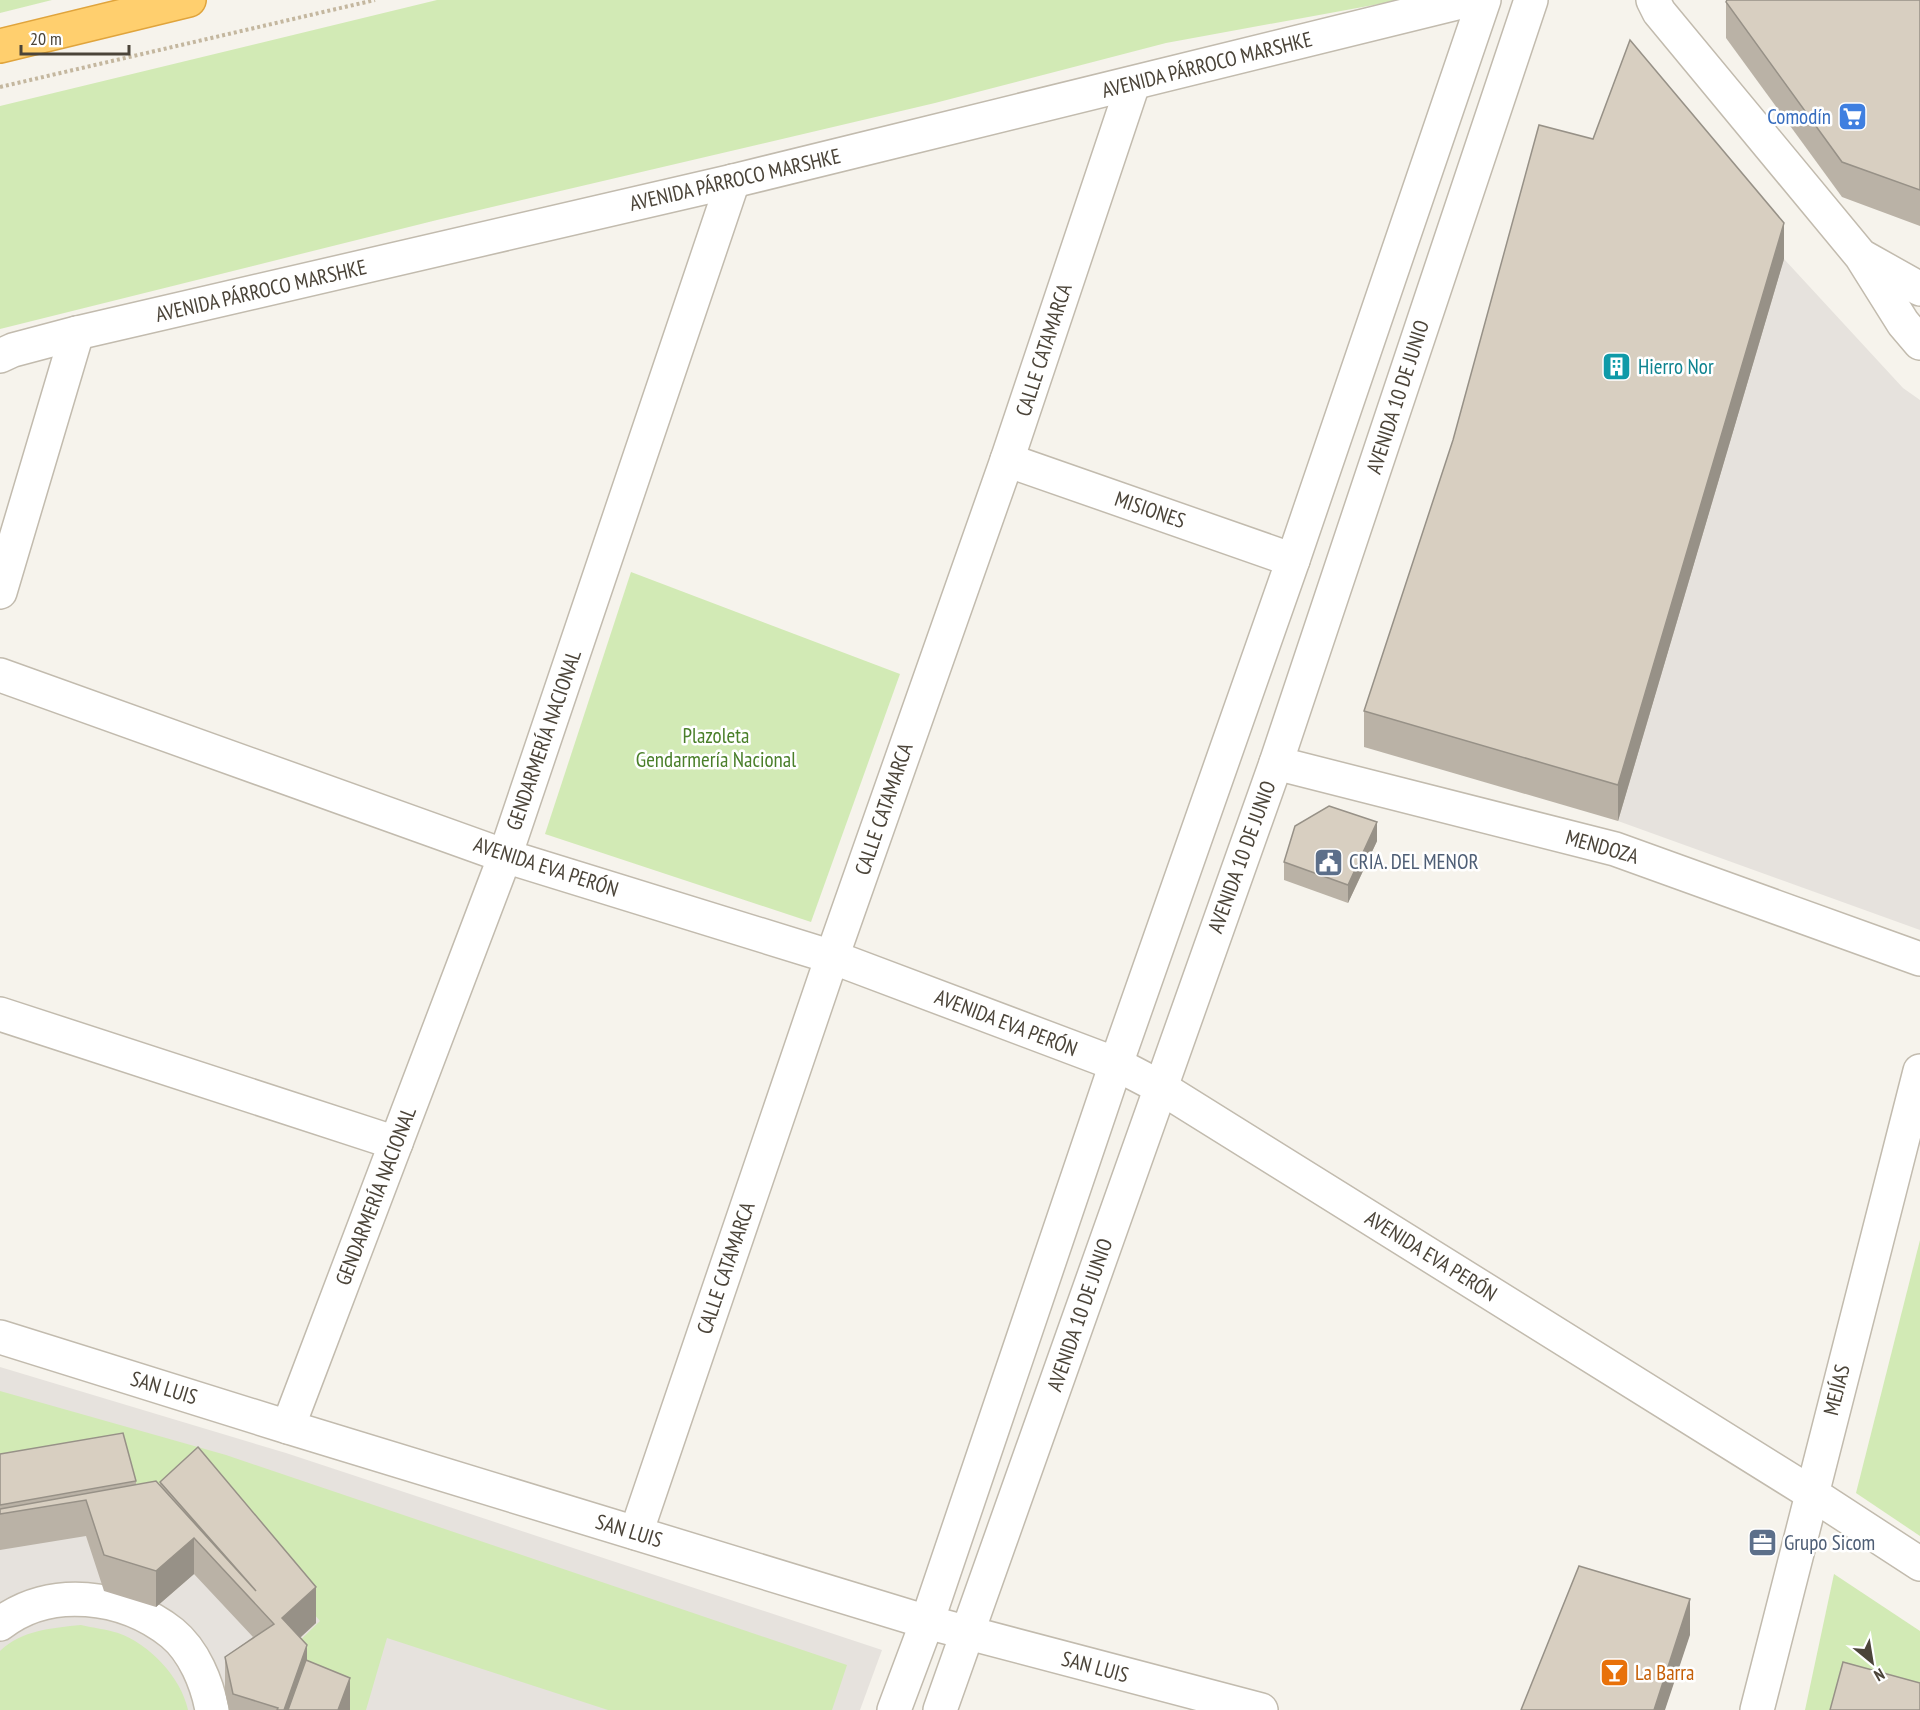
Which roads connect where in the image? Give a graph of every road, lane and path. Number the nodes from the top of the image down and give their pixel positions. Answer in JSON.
{"nodes":[{"id":1,"x":189,"y":0,"type":"edge"},
{"id":2,"x":375,"y":0,"type":"edge"},
{"id":3,"x":1469,"y":0,"type":"edge"},
{"id":4,"x":1484,"y":0,"type":"edge"},
{"id":5,"x":1531,"y":0,"type":"edge"},
{"id":6,"x":1649,"y":4,"type":"edge"},
{"id":7,"x":0,"y":46,"type":"edge"},
{"id":8,"x":1133,"y":84,"type":"junction"},
{"id":9,"x":0,"y":87,"type":"edge"},
{"id":10,"x":733,"y":181,"type":"junction"},
{"id":11,"x":1861,"y":256,"type":"junction"},
{"id":12,"x":1920,"y":290,"type":"edge"},
{"id":13,"x":77,"y":333,"type":"junction"},
{"id":14,"x":1920,"y":343,"type":"edge"},
{"id":15,"x":0,"y":356,"type":"edge"},
{"id":16,"x":1007,"y":460,"type":"junction"},
{"id":17,"x":1293,"y":560,"type":"junction"},
{"id":18,"x":0,"y":592,"type":"edge"},
{"id":19,"x":0,"y":675,"type":"edge"},
{"id":20,"x":1276,"y":763,"type":"junction"},
{"id":21,"x":505,"y":856,"type":"junction"},
{"id":22,"x":832,"y":957,"type":"junction"},
{"id":23,"x":1920,"y":959,"type":"edge"},
{"id":24,"x":0,"y":1014,"type":"edge"},
{"id":25,"x":1116,"y":1064,"type":"junction"},
{"id":26,"x":1920,"y":1071,"type":"edge"},
{"id":27,"x":1160,"y":1087,"type":"junction"},
{"id":28,"x":396,"y":1143,"type":"junction"},
{"id":29,"x":0,"y":1337,"type":"edge"},
{"id":30,"x":288,"y":1427,"type":"junction"},
{"id":31,"x":1811,"y":1493,"type":"junction"},
{"id":32,"x":636,"y":1533,"type":"junction"},
{"id":33,"x":1920,"y":1564,"type":"edge"},
{"id":34,"x":927,"y":1622,"type":"junction"},
{"id":35,"x":0,"y":1624,"type":"edge"},
{"id":36,"x":968,"y":1634,"type":"junction"},
{"id":37,"x":212,"y":1710,"type":"edge"},
{"id":38,"x":894,"y":1710,"type":"edge"},
{"id":39,"x":940,"y":1710,"type":"edge"},
{"id":40,"x":1262,"y":1710,"type":"edge"},
{"id":41,"x":1756,"y":1710,"type":"edge"}],
"edges":[{"from":1,"to":7,"type":"highway"},
{"from":2,"to":9,"type":"path"},
{"from":3,"to":8,"type":"street","name":"AVENIDA PÁRROCO MARSHKE"},
{"from":4,"to":17,"type":"street"},
{"from":5,"to":20,"type":"street","name":"AVENIDA 10 DE JUNIO"},
{"from":6,"to":11,"type":"street"},
{"from":8,"to":10,"type":"street","name":"AVENIDA PÁRROCO MARSHKE"},
{"from":8,"to":16,"type":"street","name":"CALLE CATAMARCA"},
{"from":10,"to":13,"type":"street","name":"AVENIDA PÁRROCO MARSHKE"},
{"from":10,"to":21,"type":"street","name":"GENDARMERÍA NACIONAL"},
{"from":11,"to":12,"type":"street"},
{"from":11,"to":14,"type":"street"},
{"from":13,"to":15,"type":"street","name":"AVENIDA PÁRROCO MARSHKE"},
{"from":13,"to":18,"type":"street"},
{"from":16,"to":17,"type":"street","name":"MISIONES"},
{"from":16,"to":22,"type":"street","name":"CALLE CATAMARCA"},
{"from":17,"to":25,"type":"street"},
{"from":19,"to":21,"type":"street","name":"AVENIDA EVA PERÓN"},
{"from":20,"to":23,"type":"street","name":"MENDOZA"},
{"from":20,"to":27,"type":"street","name":"AVENIDA 10 DE JUNIO"},
{"from":21,"to":22,"type":"street","name":"AVENIDA EVA PERÓN"},
{"from":21,"to":28,"type":"street","name":"GENDARMERÍA NACIONAL"},
{"from":22,"to":25,"type":"street","name":"AVENIDA EVA PERÓN"},
{"from":22,"to":32,"type":"street","name":"CALLE CATAMARCA"},
{"from":24,"to":28,"type":"street"},
{"from":25,"to":27,"type":"street","name":"AVENIDA EVA PERÓN"},
{"from":25,"to":34,"type":"street"},
{"from":26,"to":31,"type":"street","name":"MEJÍAS"},
{"from":27,"to":31,"type":"street","name":"AVENIDA EVA PERÓN"},
{"from":27,"to":36,"type":"street","name":"AVENIDA 10 DE JUNIO"},
{"from":28,"to":30,"type":"street","name":"GENDARMERÍA NACIONAL"},
{"from":29,"to":30,"type":"street","name":"SAN LUIS"},
{"from":30,"to":32,"type":"street","name":"SAN LUIS"},
{"from":31,"to":33,"type":"street","name":"AVENIDA EVA PERÓN"},
{"from":31,"to":41,"type":"street","name":"MEJÍAS"},
{"from":32,"to":34,"type":"street","name":"SAN LUIS"},
{"from":34,"to":36,"type":"street","name":"SAN LUIS"},
{"from":34,"to":38,"type":"street"},
{"from":35,"to":37,"type":"street"},
{"from":36,"to":39,"type":"street","name":"AVENIDA 10 DE JUNIO"},
{"from":36,"to":40,"type":"street","name":"SAN LUIS"}]}
